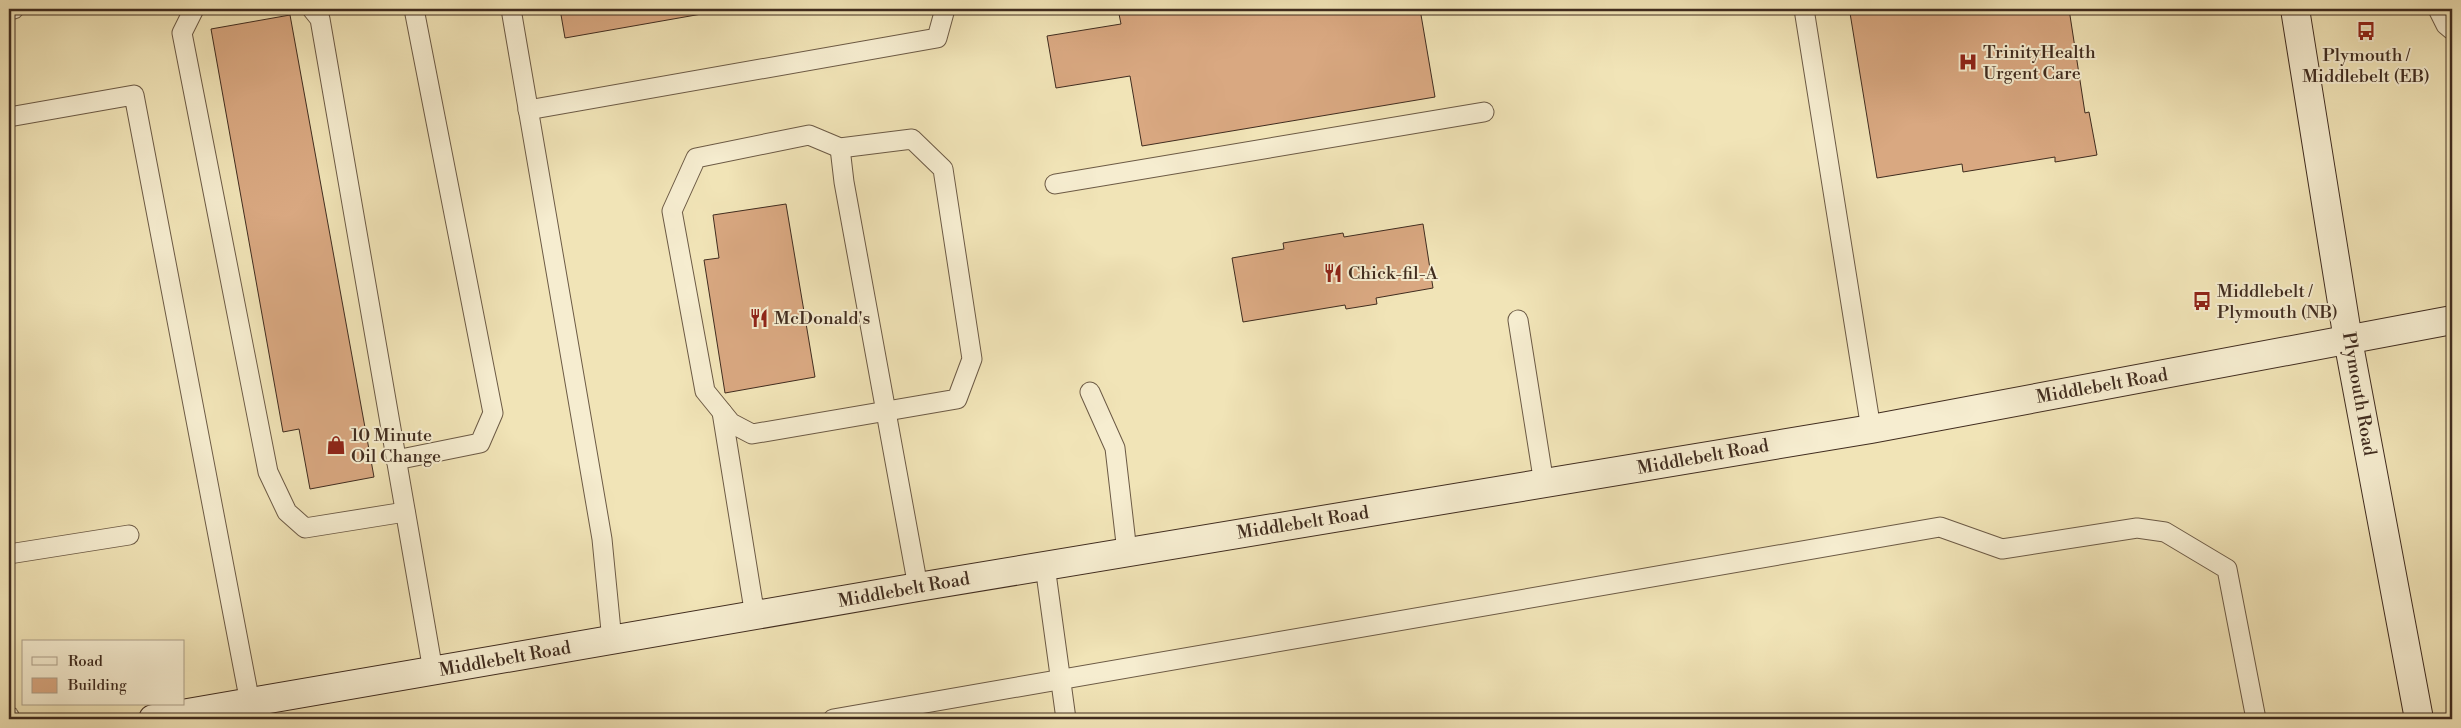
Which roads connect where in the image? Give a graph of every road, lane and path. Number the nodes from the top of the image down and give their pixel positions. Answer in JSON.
{"nodes":[{"id":1,"x":14,"y":9,"type":"edge"},
{"id":2,"x":312,"y":9,"type":"edge"},
{"id":3,"x":414,"y":9,"type":"edge"},
{"id":4,"x":511,"y":9,"type":"edge"},
{"id":5,"x":945,"y":9,"type":"edge"},
{"id":6,"x":1804,"y":9,"type":"edge"},
{"id":7,"x":2295,"y":9,"type":"edge"},
{"id":8,"x":2438,"y":9,"type":"edge"},
{"id":9,"x":9,"y":10,"type":"edge"},
{"id":10,"x":189,"y":12,"type":"edge"},
{"id":11,"x":2452,"y":30,"type":"edge"},
{"id":12,"x":528,"y":110,"type":"junction"},
{"id":13,"x":1484,"y":112,"type":"dead end"},
{"id":14,"x":9,"y":117,"type":"edge"},
{"id":15,"x":840,"y":148,"type":"junction"},
{"id":16,"x":1055,"y":184,"type":"dead end"},
{"id":17,"x":1518,"y":320,"type":"dead end"},
{"id":18,"x":2452,"y":320,"type":"edge"},
{"id":19,"x":2348,"y":340,"type":"junction"},
{"id":20,"x":1090,"y":392,"type":"dead end"},
{"id":21,"x":722,"y":412,"type":"junction"},
{"id":22,"x":887,"y":412,"type":"junction"},
{"id":23,"x":1871,"y":429,"type":"junction"},
{"id":24,"x":396,"y":460,"type":"junction"},
{"id":25,"x":1544,"y":484,"type":"junction"},
{"id":26,"x":406,"y":512,"type":"junction"},
{"id":27,"x":128,"y":535,"type":"dead end"},
{"id":28,"x":1127,"y":552,"type":"junction"},
{"id":29,"x":9,"y":554,"type":"edge"},
{"id":30,"x":1045,"y":566,"type":"junction"},
{"id":31,"x":918,"y":587,"type":"junction"},
{"id":32,"x":755,"y":616,"type":"junction"},
{"id":33,"x":612,"y":641,"type":"junction"},
{"id":34,"x":433,"y":671,"type":"junction"},
{"id":35,"x":1061,"y":680,"type":"junction"},
{"id":36,"x":250,"y":702,"type":"junction"},
{"id":37,"x":153,"y":719,"type":"edge"},
{"id":38,"x":832,"y":719,"type":"edge"},
{"id":39,"x":1066,"y":719,"type":"edge"},
{"id":40,"x":2256,"y":719,"type":"edge"},
{"id":41,"x":2419,"y":719,"type":"edge"}],
"edges":[{"from":1,"to":9,"type":"lane"},
{"from":2,"to":24,"type":"lane"},
{"from":3,"to":24,"type":"lane"},
{"from":4,"to":12,"type":"lane"},
{"from":5,"to":12,"type":"lane"},
{"from":6,"to":23,"type":"lane"},
{"from":7,"to":19,"type":"main road","name":"Plymouth Road"},
{"from":8,"to":11,"type":"lane"},
{"from":10,"to":26,"type":"lane"},
{"from":12,"to":33,"type":"lane"},
{"from":13,"to":16,"type":"lane"},
{"from":14,"to":36,"type":"lane"},
{"from":15,"to":21,"type":"lane"},
{"from":15,"to":22,"type":"lane"},
{"from":15,"to":22,"type":"lane"},
{"from":17,"to":25,"type":"lane"},
{"from":18,"to":19,"type":"main road","name":"Middlebelt Road"},
{"from":19,"to":23,"type":"main road","name":"Middlebelt Road"},
{"from":19,"to":41,"type":"main road","name":"Plymouth Road"},
{"from":20,"to":28,"type":"lane"},
{"from":21,"to":22,"type":"lane"},
{"from":21,"to":32,"type":"lane"},
{"from":22,"to":31,"type":"lane"},
{"from":23,"to":25,"type":"main road","name":"Middlebelt Road"},
{"from":24,"to":26,"type":"lane"},
{"from":25,"to":28,"type":"main road","name":"Middlebelt Road"},
{"from":26,"to":34,"type":"lane"},
{"from":27,"to":29,"type":"lane"},
{"from":28,"to":30,"type":"main road","name":"Middlebelt Road"},
{"from":30,"to":31,"type":"main road","name":"Middlebelt Road"},
{"from":30,"to":35,"type":"lane"},
{"from":31,"to":32,"type":"main road","name":"Middlebelt Road"},
{"from":32,"to":33,"type":"main road","name":"Middlebelt Road"},
{"from":33,"to":34,"type":"main road","name":"Middlebelt Road"},
{"from":34,"to":36,"type":"main road","name":"Middlebelt Road"},
{"from":35,"to":38,"type":"lane"},
{"from":35,"to":39,"type":"lane"},
{"from":35,"to":40,"type":"lane"},
{"from":36,"to":37,"type":"main road","name":"Middlebelt Road"}]}
